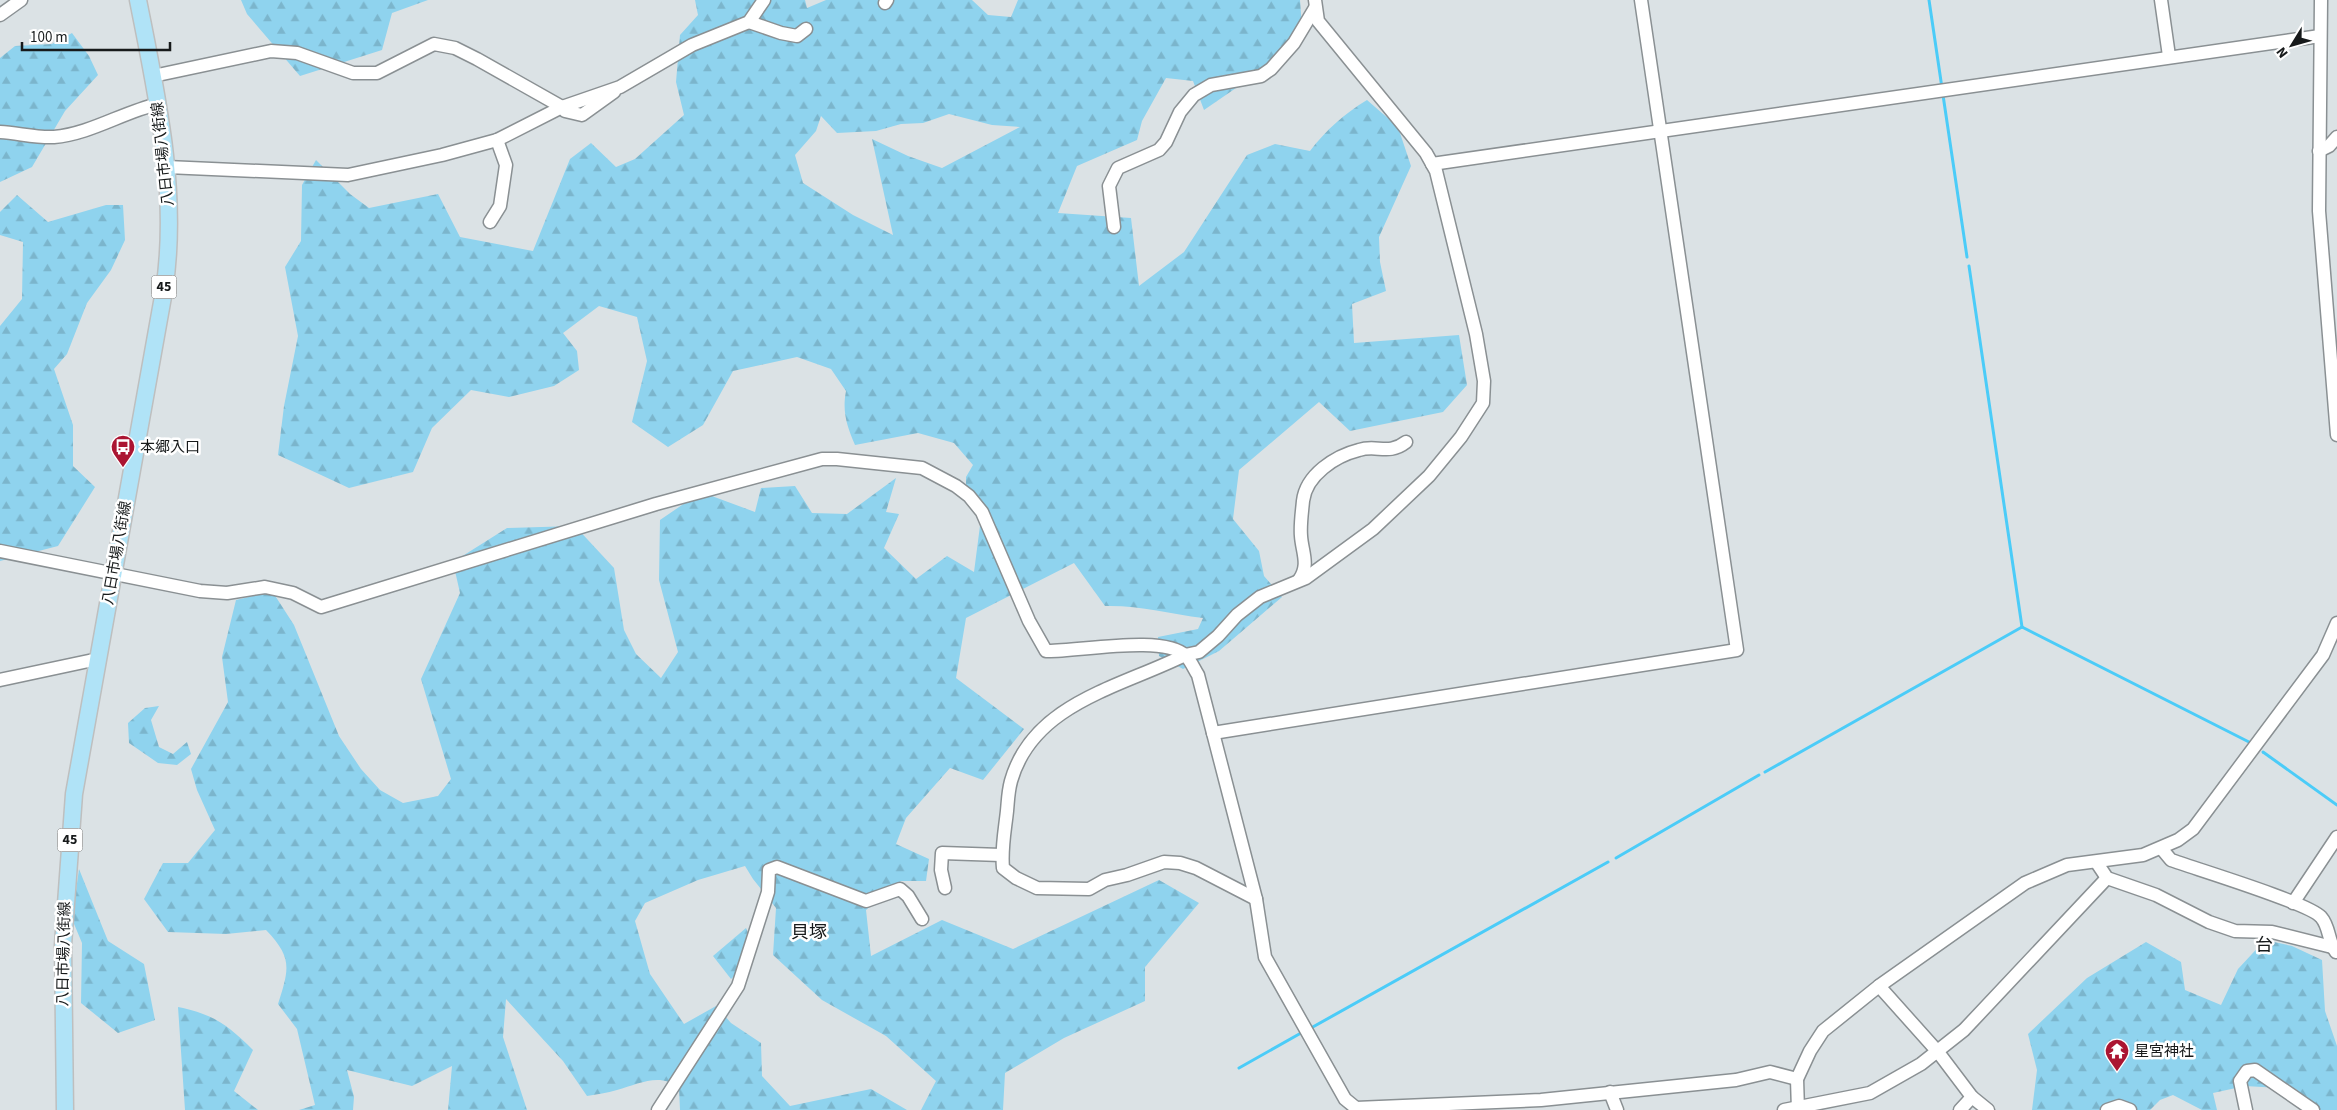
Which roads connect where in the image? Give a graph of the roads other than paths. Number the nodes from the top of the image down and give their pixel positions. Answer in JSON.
{"nodes":[{"id":1,"x":21,"y":0,"type":"edge"},
{"id":2,"x":138,"y":0,"type":"edge"},
{"id":3,"x":764,"y":0,"type":"edge"},
{"id":4,"x":1641,"y":0,"type":"edge"},
{"id":5,"x":2161,"y":0,"type":"edge"},
{"id":6,"x":2321,"y":0,"type":"edge"},
{"id":7,"x":1315,"y":4,"type":"edge"},
{"id":8,"x":0,"y":15,"type":"edge"},
{"id":9,"x":749,"y":22,"type":"junction"},
{"id":10,"x":806,"y":29,"type":"dead end"},
{"id":11,"x":2320,"y":36,"type":"junction"},
{"id":12,"x":2169,"y":56,"type":"junction"},
{"id":13,"x":153,"y":76,"type":"junction"},
{"id":14,"x":158,"y":104,"type":"junction"},
{"id":15,"x":562,"y":107,"type":"junction"},
{"id":16,"x":1661,"y":131,"type":"junction"},
{"id":17,"x":0,"y":132,"type":"edge"},
{"id":18,"x":2337,"y":137,"type":"edge"},
{"id":19,"x":497,"y":140,"type":"junction"},
{"id":20,"x":2319,"y":151,"type":"junction"},
{"id":21,"x":1432,"y":164,"type":"junction"},
{"id":22,"x":167,"y":167,"type":"junction"},
{"id":23,"x":490,"y":222,"type":"dead end"},
{"id":24,"x":1114,"y":227,"type":"dead end"},
{"id":25,"x":2337,"y":435,"type":"edge"},
{"id":26,"x":1406,"y":442,"type":"dead end"},
{"id":27,"x":0,"y":550,"type":"edge"},
{"id":28,"x":113,"y":573,"type":"junction"},
{"id":29,"x":1299,"y":580,"type":"junction"},
{"id":30,"x":2337,"y":623,"type":"edge"},
{"id":31,"x":1186,"y":655,"type":"junction"},
{"id":32,"x":98,"y":659,"type":"junction"},
{"id":33,"x":0,"y":680,"type":"edge"},
{"id":34,"x":1213,"y":733,"type":"junction"},
{"id":35,"x":2337,"y":837,"type":"edge"},
{"id":36,"x":2161,"y":848,"type":"junction"},
{"id":37,"x":1001,"y":855,"type":"junction"},
{"id":38,"x":2097,"y":863,"type":"junction"},
{"id":39,"x":2107,"y":878,"type":"junction"},
{"id":40,"x":945,"y":888,"type":"dead end"},
{"id":41,"x":1256,"y":899,"type":"junction"},
{"id":42,"x":2292,"y":903,"type":"junction"},
{"id":43,"x":922,"y":919,"type":"dead end"},
{"id":44,"x":2334,"y":950,"type":"edge"},
{"id":45,"x":1880,"y":986,"type":"junction"},
{"id":46,"x":1938,"y":1052,"type":"junction"},
{"id":47,"x":1797,"y":1079,"type":"junction"},
{"id":48,"x":1610,"y":1092,"type":"junction"},
{"id":49,"x":1972,"y":1097,"type":"junction"},
{"id":50,"x":1798,"y":1108,"type":"edge"},
{"id":51,"x":65,"y":1110,"type":"edge"},
{"id":52,"x":658,"y":1110,"type":"edge"},
{"id":53,"x":1617,"y":1110,"type":"edge"},
{"id":54,"x":1784,"y":1110,"type":"edge"},
{"id":55,"x":1960,"y":1110,"type":"edge"},
{"id":56,"x":1988,"y":1110,"type":"edge"},
{"id":57,"x":2107,"y":1110,"type":"edge"},
{"id":58,"x":2130,"y":1110,"type":"edge"},
{"id":59,"x":2246,"y":1110,"type":"edge"},
{"id":60,"x":2313,"y":1110,"type":"edge"}],
"edges":[{"from":1,"to":8,"type":"street"},
{"from":2,"to":13,"type":"main road","name":"八日市場八街線","number":"45"},
{"from":3,"to":9,"type":"street"},
{"from":4,"to":16,"type":"street"},
{"from":5,"to":12,"type":"street"},
{"from":6,"to":11,"type":"street"},
{"from":7,"to":21,"type":"street"},
{"from":7,"to":24,"type":"street"},
{"from":9,"to":10,"type":"street"},
{"from":9,"to":15,"type":"street"},
{"from":11,"to":12,"type":"street"},
{"from":11,"to":20,"type":"street"},
{"from":12,"to":16,"type":"street"},
{"from":13,"to":14,"type":"main road","name":"八日市場八街線","number":"45"},
{"from":13,"to":15,"type":"street"},
{"from":14,"to":17,"type":"street"},
{"from":14,"to":22,"type":"main road","name":"八日市場八街線","number":"45"},
{"from":15,"to":19,"type":"street"},
{"from":16,"to":21,"type":"street"},
{"from":16,"to":34,"type":"street"},
{"from":18,"to":20,"type":"street"},
{"from":19,"to":22,"type":"street"},
{"from":19,"to":23,"type":"street"},
{"from":20,"to":25,"type":"street"},
{"from":21,"to":29,"type":"street"},
{"from":22,"to":28,"type":"main road","name":"八日市場八街線","number":"45"},
{"from":26,"to":29,"type":"street"},
{"from":27,"to":28,"type":"street"},
{"from":28,"to":31,"type":"street"},
{"from":28,"to":32,"type":"main road","name":"八日市場八街線","number":"45"},
{"from":29,"to":31,"type":"street"},
{"from":30,"to":36,"type":"street"},
{"from":31,"to":34,"type":"street"},
{"from":31,"to":37,"type":"street"},
{"from":32,"to":33,"type":"street"},
{"from":32,"to":51,"type":"main road","name":"八日市場八街線","number":"45"},
{"from":34,"to":41,"type":"street"},
{"from":35,"to":42,"type":"street"},
{"from":36,"to":38,"type":"street"},
{"from":36,"to":42,"type":"street"},
{"from":37,"to":40,"type":"street"},
{"from":37,"to":41,"type":"street"},
{"from":38,"to":39,"type":"street"},
{"from":38,"to":45,"type":"street"},
{"from":39,"to":44,"type":"street"},
{"from":39,"to":46,"type":"street"},
{"from":41,"to":48,"type":"street"},
{"from":42,"to":44,"type":"street"},
{"from":43,"to":52,"type":"street"},
{"from":45,"to":46,"type":"street"},
{"from":45,"to":47,"type":"street"},
{"from":46,"to":49,"type":"street"},
{"from":46,"to":50,"type":"street"},
{"from":47,"to":48,"type":"street"},
{"from":47,"to":50,"type":"street"},
{"from":48,"to":53,"type":"street"},
{"from":49,"to":55,"type":"street"},
{"from":49,"to":56,"type":"street"},
{"from":50,"to":54,"type":"street"},
{"from":57,"to":58,"type":"street"},
{"from":59,"to":60,"type":"street"}]}
